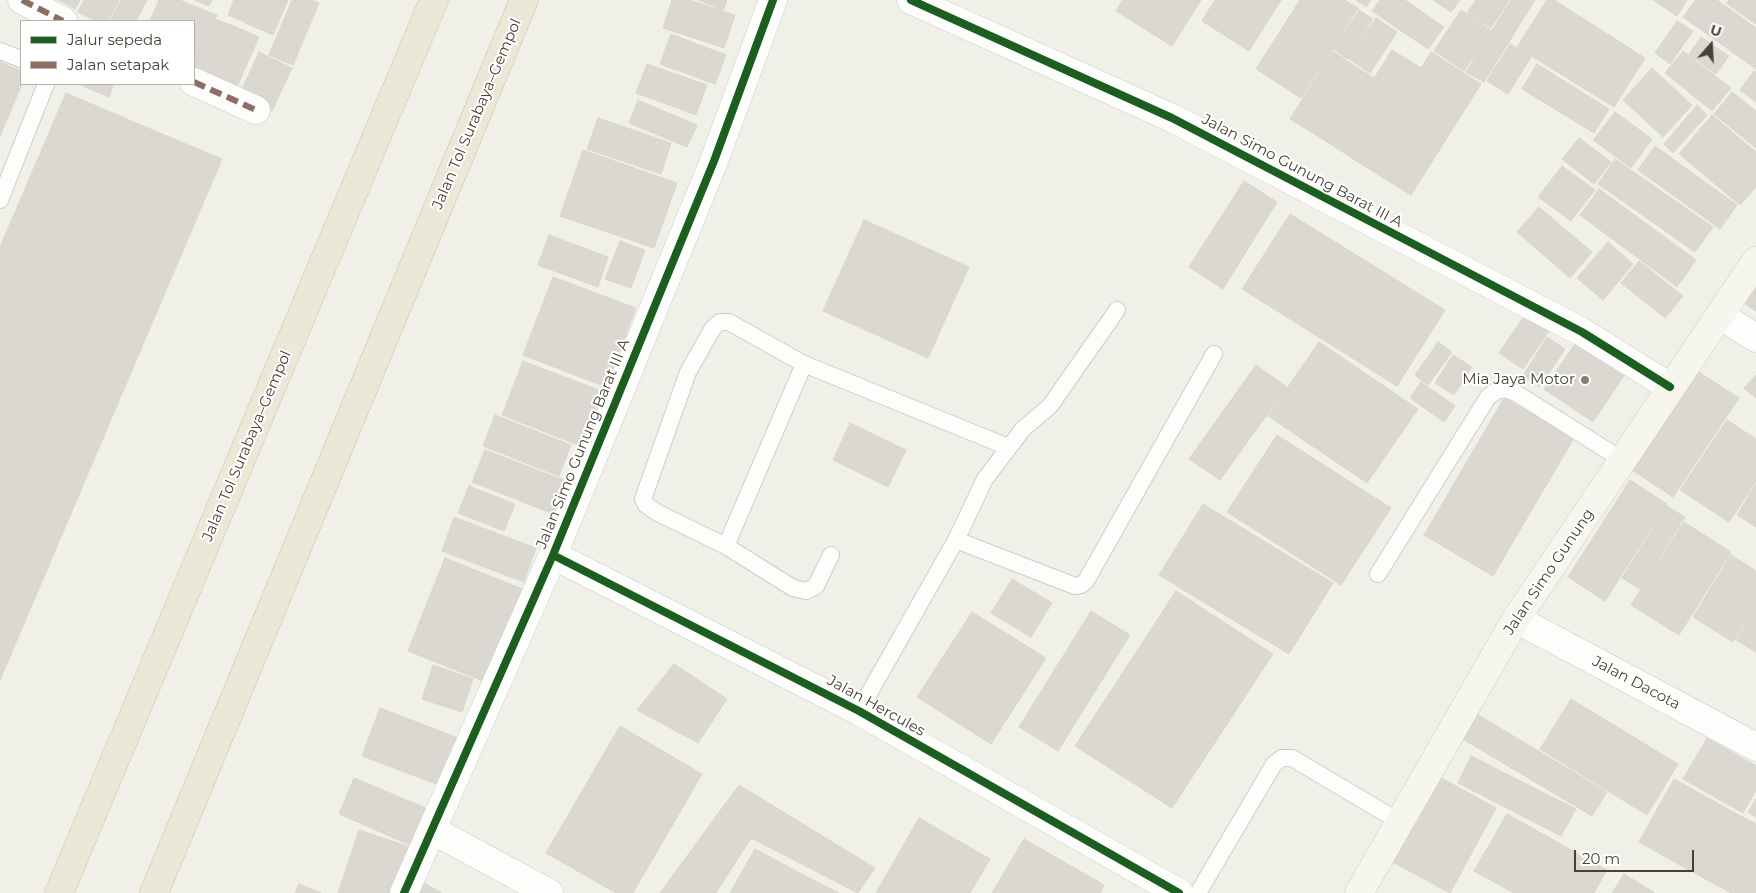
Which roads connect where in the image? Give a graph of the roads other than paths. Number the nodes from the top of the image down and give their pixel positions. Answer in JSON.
{"nodes":[{"id":1,"x":22,"y":0,"type":"edge"},
{"id":2,"x":434,"y":0,"type":"edge"},
{"id":3,"x":524,"y":0,"type":"edge"},
{"id":4,"x":773,"y":0,"type":"edge"},
{"id":5,"x":912,"y":0,"type":"edge"},
{"id":6,"x":61,"y":20,"type":"edge"},
{"id":7,"x":0,"y":51,"type":"edge"},
{"id":8,"x":20,"y":59,"type":"edge"},
{"id":9,"x":195,"y":82,"type":"edge"},
{"id":10,"x":46,"y":85,"type":"edge"},
{"id":11,"x":256,"y":110,"type":"dead end"},
{"id":12,"x":0,"y":200,"type":"edge"},
{"id":13,"x":1756,"y":261,"type":"edge"},
{"id":14,"x":1116,"y":310,"type":"dead end"},
{"id":15,"x":1721,"y":316,"type":"junction"},
{"id":16,"x":1756,"y":338,"type":"edge"},
{"id":17,"x":1214,"y":354,"type":"dead end"},
{"id":18,"x":804,"y":364,"type":"junction"},
{"id":19,"x":1670,"y":387,"type":"junction"},
{"id":20,"x":1008,"y":447,"type":"junction"},
{"id":21,"x":1624,"y":460,"type":"junction"},
{"id":22,"x":956,"y":540,"type":"junction"},
{"id":23,"x":726,"y":546,"type":"junction"},
{"id":24,"x":554,"y":555,"type":"junction"},
{"id":25,"x":831,"y":555,"type":"dead end"},
{"id":26,"x":1378,"y":574,"type":"dead end"},
{"id":27,"x":1516,"y":619,"type":"junction"},
{"id":28,"x":859,"y":711,"type":"junction"},
{"id":29,"x":1756,"y":748,"type":"edge"},
{"id":30,"x":1400,"y":822,"type":"junction"},
{"id":31,"x":432,"y":830,"type":"junction"},
{"id":32,"x":59,"y":893,"type":"edge"},
{"id":33,"x":154,"y":893,"type":"edge"},
{"id":34,"x":404,"y":893,"type":"edge"},
{"id":35,"x":549,"y":893,"type":"edge"},
{"id":36,"x":1179,"y":893,"type":"edge"},
{"id":37,"x":1198,"y":893,"type":"edge"},
{"id":38,"x":1359,"y":893,"type":"edge"}],
"edges":[{"from":1,"to":6,"type":"street"},
{"from":2,"to":32,"type":"highway","name":"Jalan Tol Surabaya–Gempol"},
{"from":3,"to":33,"type":"highway","name":"Jalan Tol Surabaya–Gempol"},
{"from":4,"to":24,"type":"street","name":"Jalan Simo Gunung Barat III A"},
{"from":5,"to":19,"type":"street","name":"Jalan Simo Gunung Barat III A"},
{"from":7,"to":8,"type":"lane"},
{"from":9,"to":11,"type":"street"},
{"from":10,"to":12,"type":"lane"},
{"from":13,"to":15,"type":"main road","name":"Jalan Simo Gunung"},
{"from":14,"to":20,"type":"lane"},
{"from":15,"to":16,"type":"street"},
{"from":15,"to":19,"type":"main road","name":"Jalan Simo Gunung"},
{"from":17,"to":22,"type":"lane"},
{"from":18,"to":20,"type":"lane"},
{"from":18,"to":23,"type":"lane"},
{"from":18,"to":23,"type":"lane"},
{"from":19,"to":21,"type":"main road","name":"Jalan Simo Gunung"},
{"from":20,"to":22,"type":"lane"},
{"from":21,"to":26,"type":"lane"},
{"from":21,"to":27,"type":"main road","name":"Jalan Simo Gunung"},
{"from":22,"to":28,"type":"lane"},
{"from":23,"to":25,"type":"lane"},
{"from":24,"to":28,"type":"street","name":"Jalan Hercules"},
{"from":24,"to":31,"type":"street","name":"Jalan Simo Gunung Barat III A"},
{"from":27,"to":29,"type":"street","name":"Jalan Dacota"},
{"from":27,"to":30,"type":"main road","name":"Jalan Simo Gunung"},
{"from":28,"to":36,"type":"street","name":"Jalan Hercules"},
{"from":30,"to":37,"type":"lane"},
{"from":30,"to":38,"type":"main road","name":"Jalan Simo Gunung"},
{"from":31,"to":34,"type":"street","name":"Jalan Simo Gunung Barat III A"},
{"from":31,"to":35,"type":"street"}]}
